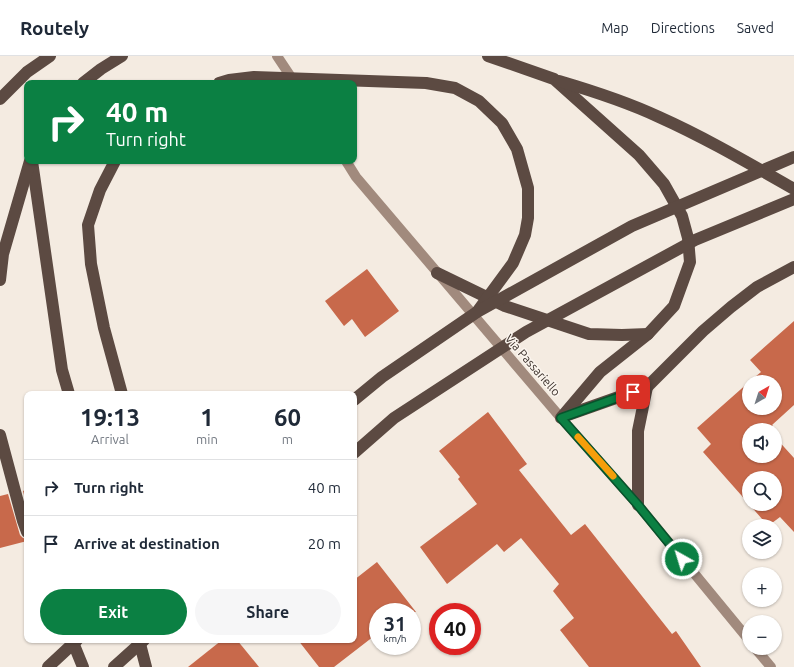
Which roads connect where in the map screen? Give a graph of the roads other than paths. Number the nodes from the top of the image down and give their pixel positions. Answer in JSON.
{"nodes":[{"id":1,"x":50,"y":56,"type":"edge"},
{"id":2,"x":122,"y":56,"type":"edge"},
{"id":3,"x":277,"y":56,"type":"edge"},
{"id":4,"x":488,"y":56,"type":"edge"},
{"id":5,"x":554,"y":79,"type":"junction"},
{"id":6,"x":87,"y":80,"type":"edge"},
{"id":7,"x":229,"y":80,"type":"edge"},
{"id":8,"x":293,"y":80,"type":"edge"},
{"id":9,"x":340,"y":80,"type":"edge"},
{"id":10,"x":357,"y":81,"type":"edge"},
{"id":11,"x":0,"y":99,"type":"edge"},
{"id":12,"x":794,"y":158,"type":"edge"},
{"id":13,"x":30,"y":164,"type":"edge"},
{"id":14,"x":31,"y":164,"type":"edge"},
{"id":15,"x":113,"y":164,"type":"edge"},
{"id":16,"x":348,"y":164,"type":"edge"},
{"id":17,"x":794,"y":188,"type":"edge"},
{"id":18,"x":794,"y":199,"type":"edge"},
{"id":19,"x":794,"y":267,"type":"edge"},
{"id":20,"x":437,"y":273,"type":"junction"},
{"id":21,"x":0,"y":280,"type":"edge"},
{"id":22,"x":477,"y":312,"type":"junction"},
{"id":23,"x":648,"y":334,"type":"junction"},
{"id":24,"x":648,"y":387,"type":"junction"},
{"id":25,"x":68,"y":391,"type":"edge"},
{"id":26,"x":121,"y":391,"type":"edge"},
{"id":27,"x":357,"y":398,"type":"edge"},
{"id":28,"x":561,"y":418,"type":"junction"},
{"id":29,"x":0,"y":435,"type":"edge"},
{"id":30,"x":357,"y":450,"type":"edge"},
{"id":31,"x":638,"y":505,"type":"junction"},
{"id":32,"x":24,"y":524,"type":"edge"},
{"id":33,"x":742,"y":631,"type":"edge"},
{"id":34,"x":73,"y":643,"type":"edge"},
{"id":35,"x":74,"y":643,"type":"edge"},
{"id":36,"x":139,"y":643,"type":"edge"},
{"id":37,"x":141,"y":643,"type":"edge"},
{"id":38,"x":147,"y":643,"type":"edge"},
{"id":39,"x":761,"y":655,"type":"edge"},
{"id":40,"x":48,"y":667,"type":"edge"},
{"id":41,"x":83,"y":667,"type":"edge"},
{"id":42,"x":114,"y":667,"type":"edge"},
{"id":43,"x":146,"y":667,"type":"edge"},
{"id":44,"x":150,"y":667,"type":"edge"},
{"id":45,"x":771,"y":667,"type":"edge"}],
"edges":[{"from":1,"to":11,"type":"highway"},
{"from":2,"to":6,"type":"highway"},
{"from":3,"to":8,"type":"street"},
{"from":4,"to":5,"type":"highway"},
{"from":5,"to":17,"type":"highway"},
{"from":5,"to":23,"type":"highway"},
{"from":7,"to":9,"type":"highway","bridge":true},
{"from":10,"to":22,"type":"highway","bridge":true},
{"from":12,"to":22,"type":"highway","bridge":true},
{"from":13,"to":21,"type":"highway"},
{"from":14,"to":25,"type":"highway"},
{"from":15,"to":26,"type":"highway"},
{"from":16,"to":20,"type":"street","name":"Via Passariello"},
{"from":18,"to":30,"type":"highway","bridge":true},
{"from":19,"to":24,"type":"highway"},
{"from":20,"to":23,"type":"highway"},
{"from":20,"to":28,"type":"street","name":"Via Passariello"},
{"from":22,"to":27,"type":"highway","bridge":true},
{"from":23,"to":28,"type":"highway"},
{"from":24,"to":28,"type":"highway"},
{"from":24,"to":31,"type":"highway"},
{"from":28,"to":31,"type":"street","name":"Via Passariello"},
{"from":29,"to":32,"type":"highway"},
{"from":31,"to":33,"type":"street","name":"Via Passariello"},
{"from":34,"to":41,"type":"highway"},
{"from":35,"to":40,"type":"highway","bridge":true},
{"from":36,"to":43,"type":"highway"},
{"from":37,"to":42,"type":"highway","bridge":true},
{"from":38,"to":44,"type":"highway"},
{"from":39,"to":45,"type":"street"}]}
